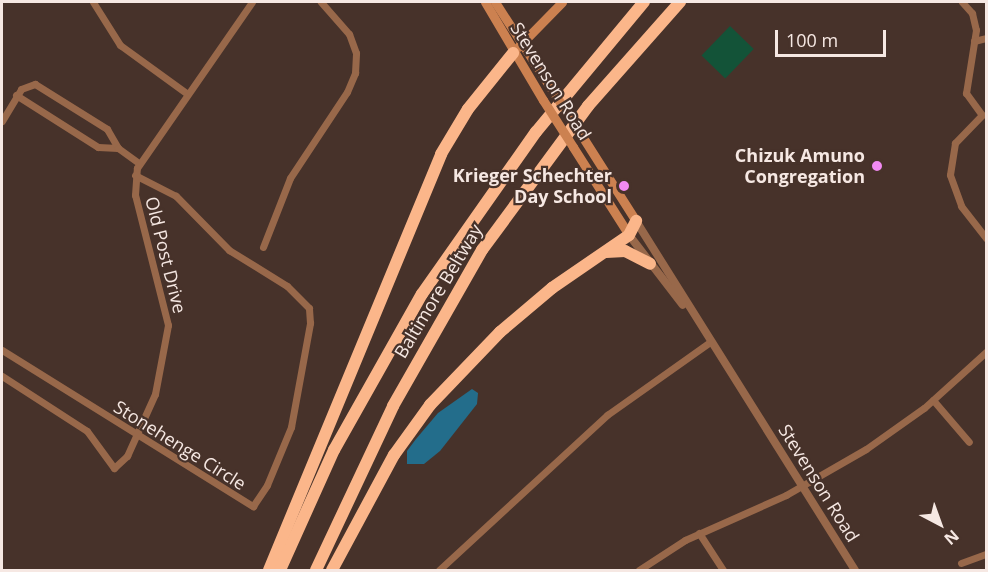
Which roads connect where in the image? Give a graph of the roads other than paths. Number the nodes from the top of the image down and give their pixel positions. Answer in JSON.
{"nodes":[{"id":1,"x":93,"y":2,"type":"edge"},
{"id":2,"x":252,"y":2,"type":"edge"},
{"id":3,"x":321,"y":2,"type":"edge"},
{"id":4,"x":484,"y":2,"type":"edge"},
{"id":5,"x":495,"y":2,"type":"edge"},
{"id":6,"x":562,"y":2,"type":"edge"},
{"id":7,"x":644,"y":2,"type":"edge"},
{"id":8,"x":680,"y":2,"type":"edge"},
{"id":9,"x":962,"y":2,"type":"edge"},
{"id":10,"x":987,"y":38,"type":"edge"},
{"id":11,"x":974,"y":41,"type":"junction"},
{"id":12,"x":522,"y":43,"type":"junction"},
{"id":13,"x":513,"y":53,"type":"junction"},
{"id":14,"x":186,"y":93,"type":"junction"},
{"id":15,"x":16,"y":95,"type":"junction"},
{"id":16,"x":984,"y":117,"type":"edge"},
{"id":17,"x":2,"y":121,"type":"edge"},
{"id":18,"x":118,"y":148,"type":"junction"},
{"id":19,"x":139,"y":163,"type":"junction"},
{"id":20,"x":135,"y":176,"type":"junction"},
{"id":21,"x":636,"y":221,"type":"junction"},
{"id":22,"x":629,"y":235,"type":"junction"},
{"id":23,"x":987,"y":238,"type":"edge"},
{"id":24,"x":263,"y":247,"type":"dead end"},
{"id":25,"x":605,"y":252,"type":"junction"},
{"id":26,"x":650,"y":264,"type":"junction"},
{"id":27,"x":697,"y":322,"type":"junction"},
{"id":28,"x":710,"y":342,"type":"junction"},
{"id":29,"x":2,"y":350,"type":"edge"},
{"id":30,"x":987,"y":352,"type":"edge"},
{"id":31,"x":2,"y":376,"type":"edge"},
{"id":32,"x":933,"y":400,"type":"junction"},
{"id":33,"x":138,"y":436,"type":"junction"},
{"id":34,"x":969,"y":442,"type":"dead end"},
{"id":35,"x":802,"y":487,"type":"junction"},
{"id":36,"x":699,"y":533,"type":"junction"},
{"id":37,"x":987,"y":554,"type":"edge"},
{"id":38,"x":960,"y":563,"type":"dead end"},
{"id":39,"x":269,"y":570,"type":"edge"},
{"id":40,"x":280,"y":570,"type":"edge"},
{"id":41,"x":316,"y":570,"type":"edge"},
{"id":42,"x":332,"y":570,"type":"edge"},
{"id":43,"x":439,"y":570,"type":"edge"},
{"id":44,"x":639,"y":570,"type":"edge"},
{"id":45,"x":723,"y":570,"type":"edge"},
{"id":46,"x":855,"y":570,"type":"edge"}],
"edges":[{"from":1,"to":14,"type":"street"},
{"from":2,"to":14,"type":"street","name":"Old Post Drive"},
{"from":3,"to":24,"type":"street"},
{"from":4,"to":13,"type":"main road","name":"Stevenson Road"},
{"from":5,"to":12,"type":"main road","name":"Stevenson Road"},
{"from":6,"to":12,"type":"main road"},
{"from":7,"to":40,"type":"highway","name":"Baltimore Beltway"},
{"from":8,"to":41,"type":"highway","name":"Baltimore Beltway"},
{"from":9,"to":11,"type":"street"},
{"from":10,"to":11,"type":"street"},
{"from":11,"to":16,"type":"street"},
{"from":12,"to":13,"type":"main road"},
{"from":12,"to":21,"type":"main road","name":"Stevenson Road","bridge":true},
{"from":13,"to":22,"type":"main road","name":"Stevenson Road","bridge":true},
{"from":13,"to":39,"type":"highway"},
{"from":14,"to":19,"type":"street","name":"Old Post Drive"},
{"from":15,"to":17,"type":"street"},
{"from":15,"to":18,"type":"street"},
{"from":15,"to":18,"type":"street"},
{"from":16,"to":23,"type":"street"},
{"from":18,"to":19,"type":"street"},
{"from":19,"to":20,"type":"street","name":"Old Post Drive"},
{"from":20,"to":33,"type":"street","name":"Old Post Drive"},
{"from":20,"to":33,"type":"street","name":"Stonehenge Circle"},
{"from":21,"to":22,"type":"highway"},
{"from":21,"to":27,"type":"street","name":"Stevenson Road"},
{"from":22,"to":25,"type":"highway"},
{"from":22,"to":26,"type":"street","name":"Stevenson Road"},
{"from":25,"to":26,"type":"highway"},
{"from":25,"to":42,"type":"highway"},
{"from":26,"to":27,"type":"street","name":"Stevenson Road"},
{"from":27,"to":28,"type":"street","name":"Stevenson Road"},
{"from":28,"to":35,"type":"street","name":"Stevenson Road"},
{"from":28,"to":43,"type":"street"},
{"from":29,"to":33,"type":"street","name":"Stonehenge Circle"},
{"from":30,"to":32,"type":"street"},
{"from":31,"to":33,"type":"street","name":"Old Post Drive"},
{"from":32,"to":34,"type":"street"},
{"from":32,"to":35,"type":"street"},
{"from":35,"to":36,"type":"street"},
{"from":35,"to":46,"type":"street","name":"Stevenson Road"},
{"from":36,"to":44,"type":"street"},
{"from":36,"to":45,"type":"street"},
{"from":37,"to":38,"type":"street"}]}
